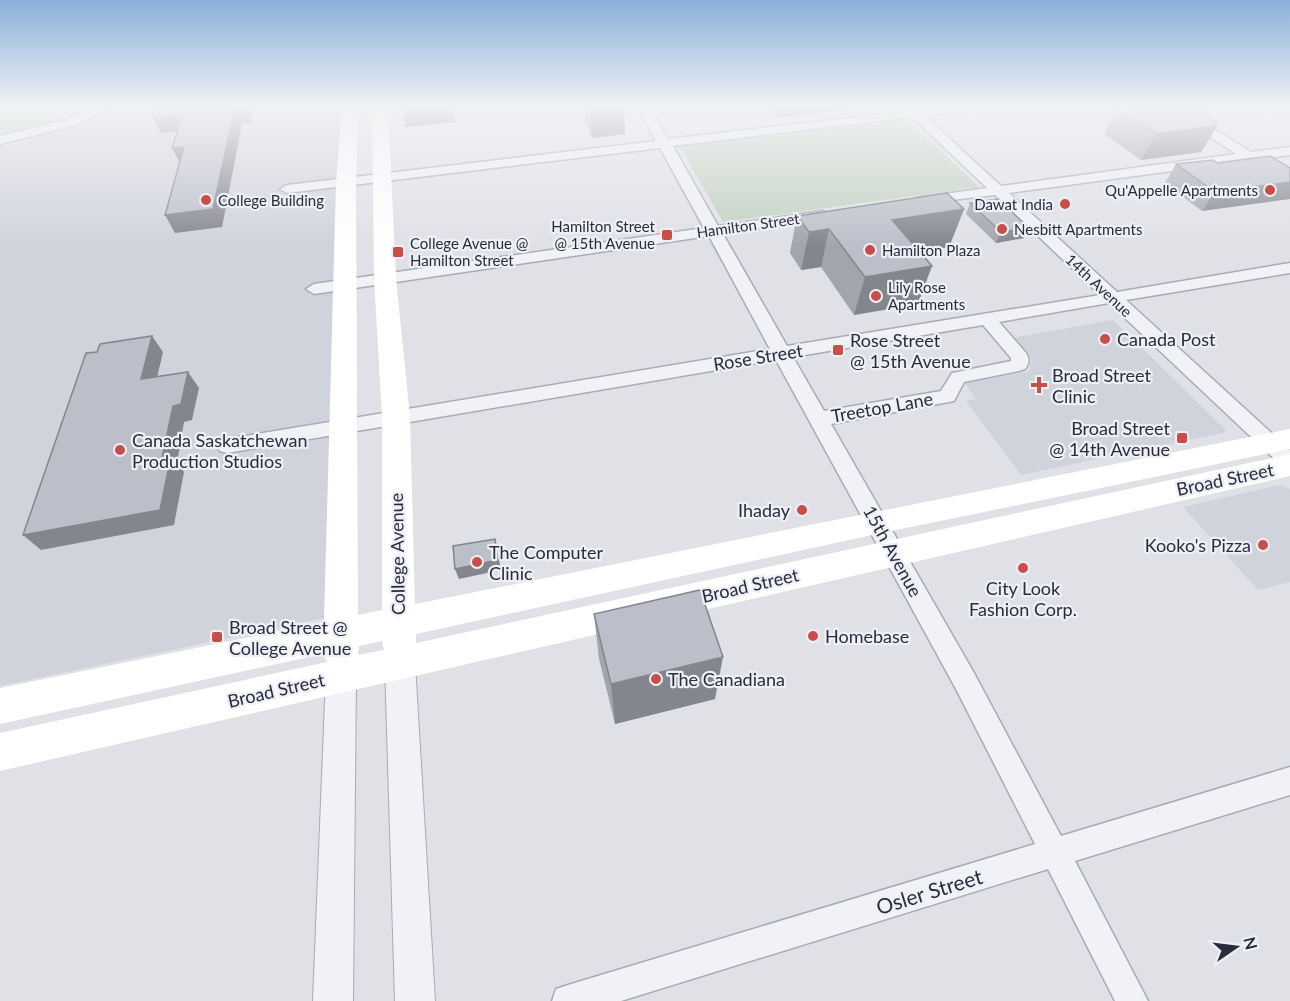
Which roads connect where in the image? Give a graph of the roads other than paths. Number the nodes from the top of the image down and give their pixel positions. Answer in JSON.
{"nodes":[{"id":1,"x":348,"y":154,"type":"edge"},
{"id":2,"x":383,"y":154,"type":"edge"},
{"id":3,"x":585,"y":154,"type":"edge"},
{"id":4,"x":671,"y":154,"type":"edge"},
{"id":5,"x":959,"y":154,"type":"edge"},
{"id":6,"x":1244,"y":154,"type":"edge"},
{"id":7,"x":1267,"y":154,"type":"edge"},
{"id":8,"x":1248,"y":156,"type":"junction"},
{"id":9,"x":384,"y":178,"type":"junction"},
{"id":10,"x":346,"y":183,"type":"junction"},
{"id":11,"x":1290,"y":183,"type":"edge"},
{"id":12,"x":287,"y":189,"type":"dead end"},
{"id":13,"x":998,"y":190,"type":"junction"},
{"id":14,"x":910,"y":202,"type":"edge"},
{"id":15,"x":842,"y":212,"type":"edge"},
{"id":16,"x":714,"y":230,"type":"junction"},
{"id":17,"x":1290,"y":268,"type":"edge"},
{"id":18,"x":385,"y":278,"type":"junction"},
{"id":19,"x":345,"y":284,"type":"junction"},
{"id":20,"x":314,"y":289,"type":"dead end"},
{"id":21,"x":1114,"y":298,"type":"junction"},
{"id":22,"x":987,"y":319,"type":"junction"},
{"id":23,"x":782,"y":353,"type":"junction"},
{"id":24,"x":396,"y":417,"type":"junction"},
{"id":25,"x":819,"y":419,"type":"junction"},
{"id":26,"x":345,"y":426,"type":"junction"},
{"id":27,"x":227,"y":446,"type":"dead end"},
{"id":28,"x":1285,"y":452,"type":"edge"},
{"id":29,"x":877,"y":522,"type":"junction"},
{"id":30,"x":894,"y":553,"type":"junction"},
{"id":31,"x":398,"y":624,"type":"junction"},
{"id":32,"x":342,"y":635,"type":"junction"},
{"id":33,"x":400,"y":663,"type":"junction"},
{"id":34,"x":341,"y":676,"type":"junction"},
{"id":35,"x":0,"y":706,"type":"edge"},
{"id":36,"x":0,"y":752,"type":"edge"},
{"id":37,"x":1290,"y":781,"type":"edge"},
{"id":38,"x":1055,"y":853,"type":"junction"},
{"id":39,"x":333,"y":1001,"type":"edge"},
{"id":40,"x":415,"y":1001,"type":"edge"},
{"id":41,"x":568,"y":1001,"type":"edge"},
{"id":42,"x":1132,"y":1001,"type":"edge"}],
"edges":[{"from":1,"to":10,"type":"main road"},
{"from":2,"to":9,"type":"main road","name":"College Avenue"},
{"from":3,"to":9,"type":"street"},
{"from":4,"to":16,"type":"street","name":"15th Avenue"},
{"from":5,"to":13,"type":"street","name":"14th Avenue"},
{"from":6,"to":8,"type":"street"},
{"from":7,"to":8,"type":"street"},
{"from":8,"to":11,"type":"street"},
{"from":8,"to":13,"type":"street"},
{"from":9,"to":10,"type":"street"},
{"from":9,"to":18,"type":"main road","name":"College Avenue"},
{"from":10,"to":12,"type":"street"},
{"from":10,"to":19,"type":"main road"},
{"from":13,"to":14,"type":"street"},
{"from":13,"to":21,"type":"street","name":"14th Avenue"},
{"from":15,"to":16,"type":"street","name":"Hamilton Street"},
{"from":16,"to":18,"type":"street","name":"Hamilton Street"},
{"from":16,"to":23,"type":"street","name":"15th Avenue"},
{"from":17,"to":21,"type":"street","name":"Rose Street"},
{"from":18,"to":19,"type":"street","name":"Hamilton Street"},
{"from":18,"to":24,"type":"main road","name":"College Avenue"},
{"from":19,"to":20,"type":"street","name":"Hamilton Street"},
{"from":19,"to":26,"type":"main road"},
{"from":21,"to":22,"type":"street","name":"Rose Street"},
{"from":21,"to":28,"type":"street","name":"14th Avenue"},
{"from":22,"to":23,"type":"street","name":"Rose Street"},
{"from":22,"to":25,"type":"street","name":"Treetop Lane"},
{"from":23,"to":24,"type":"street","name":"Rose Street"},
{"from":23,"to":25,"type":"street","name":"15th Avenue"},
{"from":24,"to":26,"type":"street","name":"Rose Street"},
{"from":24,"to":31,"type":"main road","name":"College Avenue"},
{"from":25,"to":29,"type":"street","name":"15th Avenue"},
{"from":26,"to":27,"type":"street","name":"Rose Street"},
{"from":26,"to":32,"type":"main road"},
{"from":28,"to":29,"type":"main road","name":"Broad Street"},
{"from":28,"to":30,"type":"main road","name":"Broad Street"},
{"from":29,"to":30,"type":"street","name":"15th Avenue"},
{"from":29,"to":31,"type":"main road","name":"Broad Street"},
{"from":30,"to":33,"type":"main road","name":"Broad Street"},
{"from":30,"to":38,"type":"street","name":"15th Avenue"},
{"from":31,"to":32,"type":"main road","name":"Broad Street"},
{"from":31,"to":33,"type":"main road","name":"College Avenue"},
{"from":32,"to":34,"type":"main road"},
{"from":32,"to":35,"type":"main road","name":"Broad Street"},
{"from":33,"to":34,"type":"main road","name":"Broad Street"},
{"from":33,"to":40,"type":"street","name":"College Avenue"},
{"from":34,"to":36,"type":"main road","name":"Broad Street"},
{"from":34,"to":39,"type":"street"},
{"from":37,"to":38,"type":"street","name":"Osler Street"},
{"from":38,"to":41,"type":"street","name":"Osler Street"},
{"from":38,"to":42,"type":"street","name":"15th Avenue"}]}
